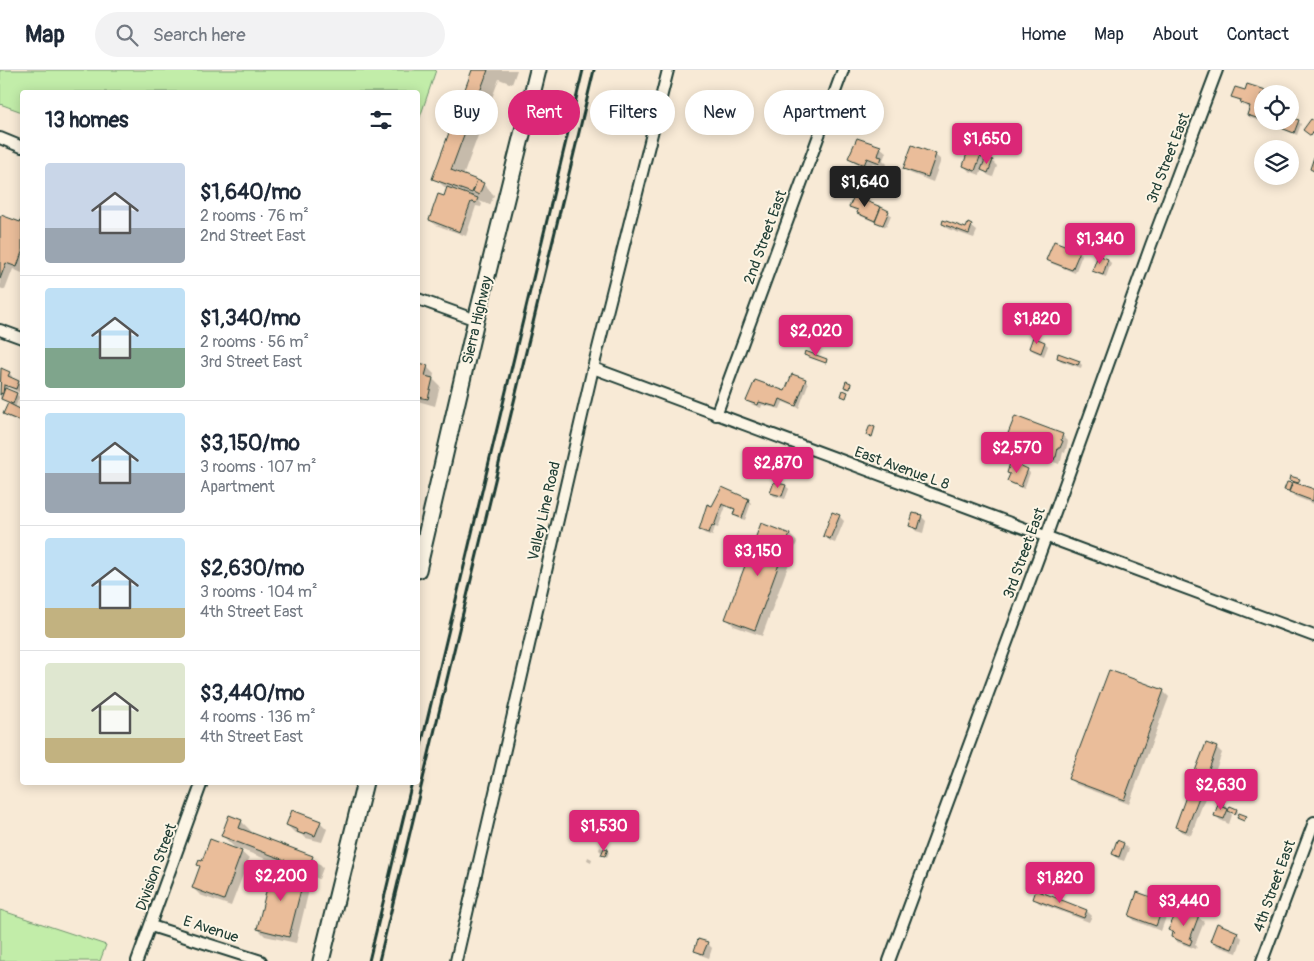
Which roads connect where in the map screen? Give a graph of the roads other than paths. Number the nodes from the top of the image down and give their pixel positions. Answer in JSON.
{"nodes":[{"id":1,"x":538,"y":70,"type":"edge"},
{"id":2,"x":668,"y":70,"type":"edge"},
{"id":3,"x":843,"y":70,"type":"edge"},
{"id":4,"x":1217,"y":70,"type":"edge"},
{"id":5,"x":0,"y":138,"type":"edge"},
{"id":6,"x":20,"y":146,"type":"edge"},
{"id":7,"x":420,"y":300,"type":"edge"},
{"id":8,"x":476,"y":320,"type":"junction"},
{"id":9,"x":0,"y":330,"type":"edge"},
{"id":10,"x":20,"y":337,"type":"edge"},
{"id":11,"x":593,"y":368,"type":"junction"},
{"id":12,"x":716,"y":415,"type":"junction"},
{"id":13,"x":1046,"y":536,"type":"junction"},
{"id":14,"x":420,"y":561,"type":"edge"},
{"id":15,"x":1314,"y":636,"type":"edge"},
{"id":16,"x":201,"y":785,"type":"edge"},
{"id":17,"x":364,"y":785,"type":"edge"},
{"id":18,"x":1314,"y":822,"type":"edge"},
{"id":19,"x":151,"y":926,"type":"junction"},
{"id":20,"x":137,"y":961,"type":"edge"},
{"id":21,"x":261,"y":961,"type":"edge"},
{"id":22,"x":321,"y":961,"type":"edge"},
{"id":23,"x":456,"y":961,"type":"edge"},
{"id":24,"x":889,"y":961,"type":"edge"},
{"id":25,"x":1262,"y":961,"type":"edge"}],
"edges":[{"from":1,"to":8,"type":"main road","name":"Sierra Highway"},
{"from":2,"to":11,"type":"street","name":"Valley Line Road"},
{"from":3,"to":12,"type":"street","name":"2nd Street East"},
{"from":4,"to":13,"type":"street","name":"3rd Street East"},
{"from":5,"to":6,"type":"street"},
{"from":7,"to":8,"type":"street"},
{"from":8,"to":14,"type":"main road","name":"Sierra Highway"},
{"from":9,"to":10,"type":"street"},
{"from":11,"to":12,"type":"street","name":"East Avenue L 8"},
{"from":11,"to":23,"type":"street","name":"Valley Line Road"},
{"from":12,"to":13,"type":"street","name":"East Avenue L 8"},
{"from":13,"to":15,"type":"street","name":"East Avenue L 8"},
{"from":13,"to":24,"type":"street","name":"3rd Street East"},
{"from":16,"to":19,"type":"street","name":"Division Street"},
{"from":17,"to":22,"type":"main road"},
{"from":18,"to":25,"type":"street","name":"4th Street East"},
{"from":19,"to":20,"type":"street","name":"Division Street"},
{"from":19,"to":21,"type":"street","name":"E Avenue"}]}
